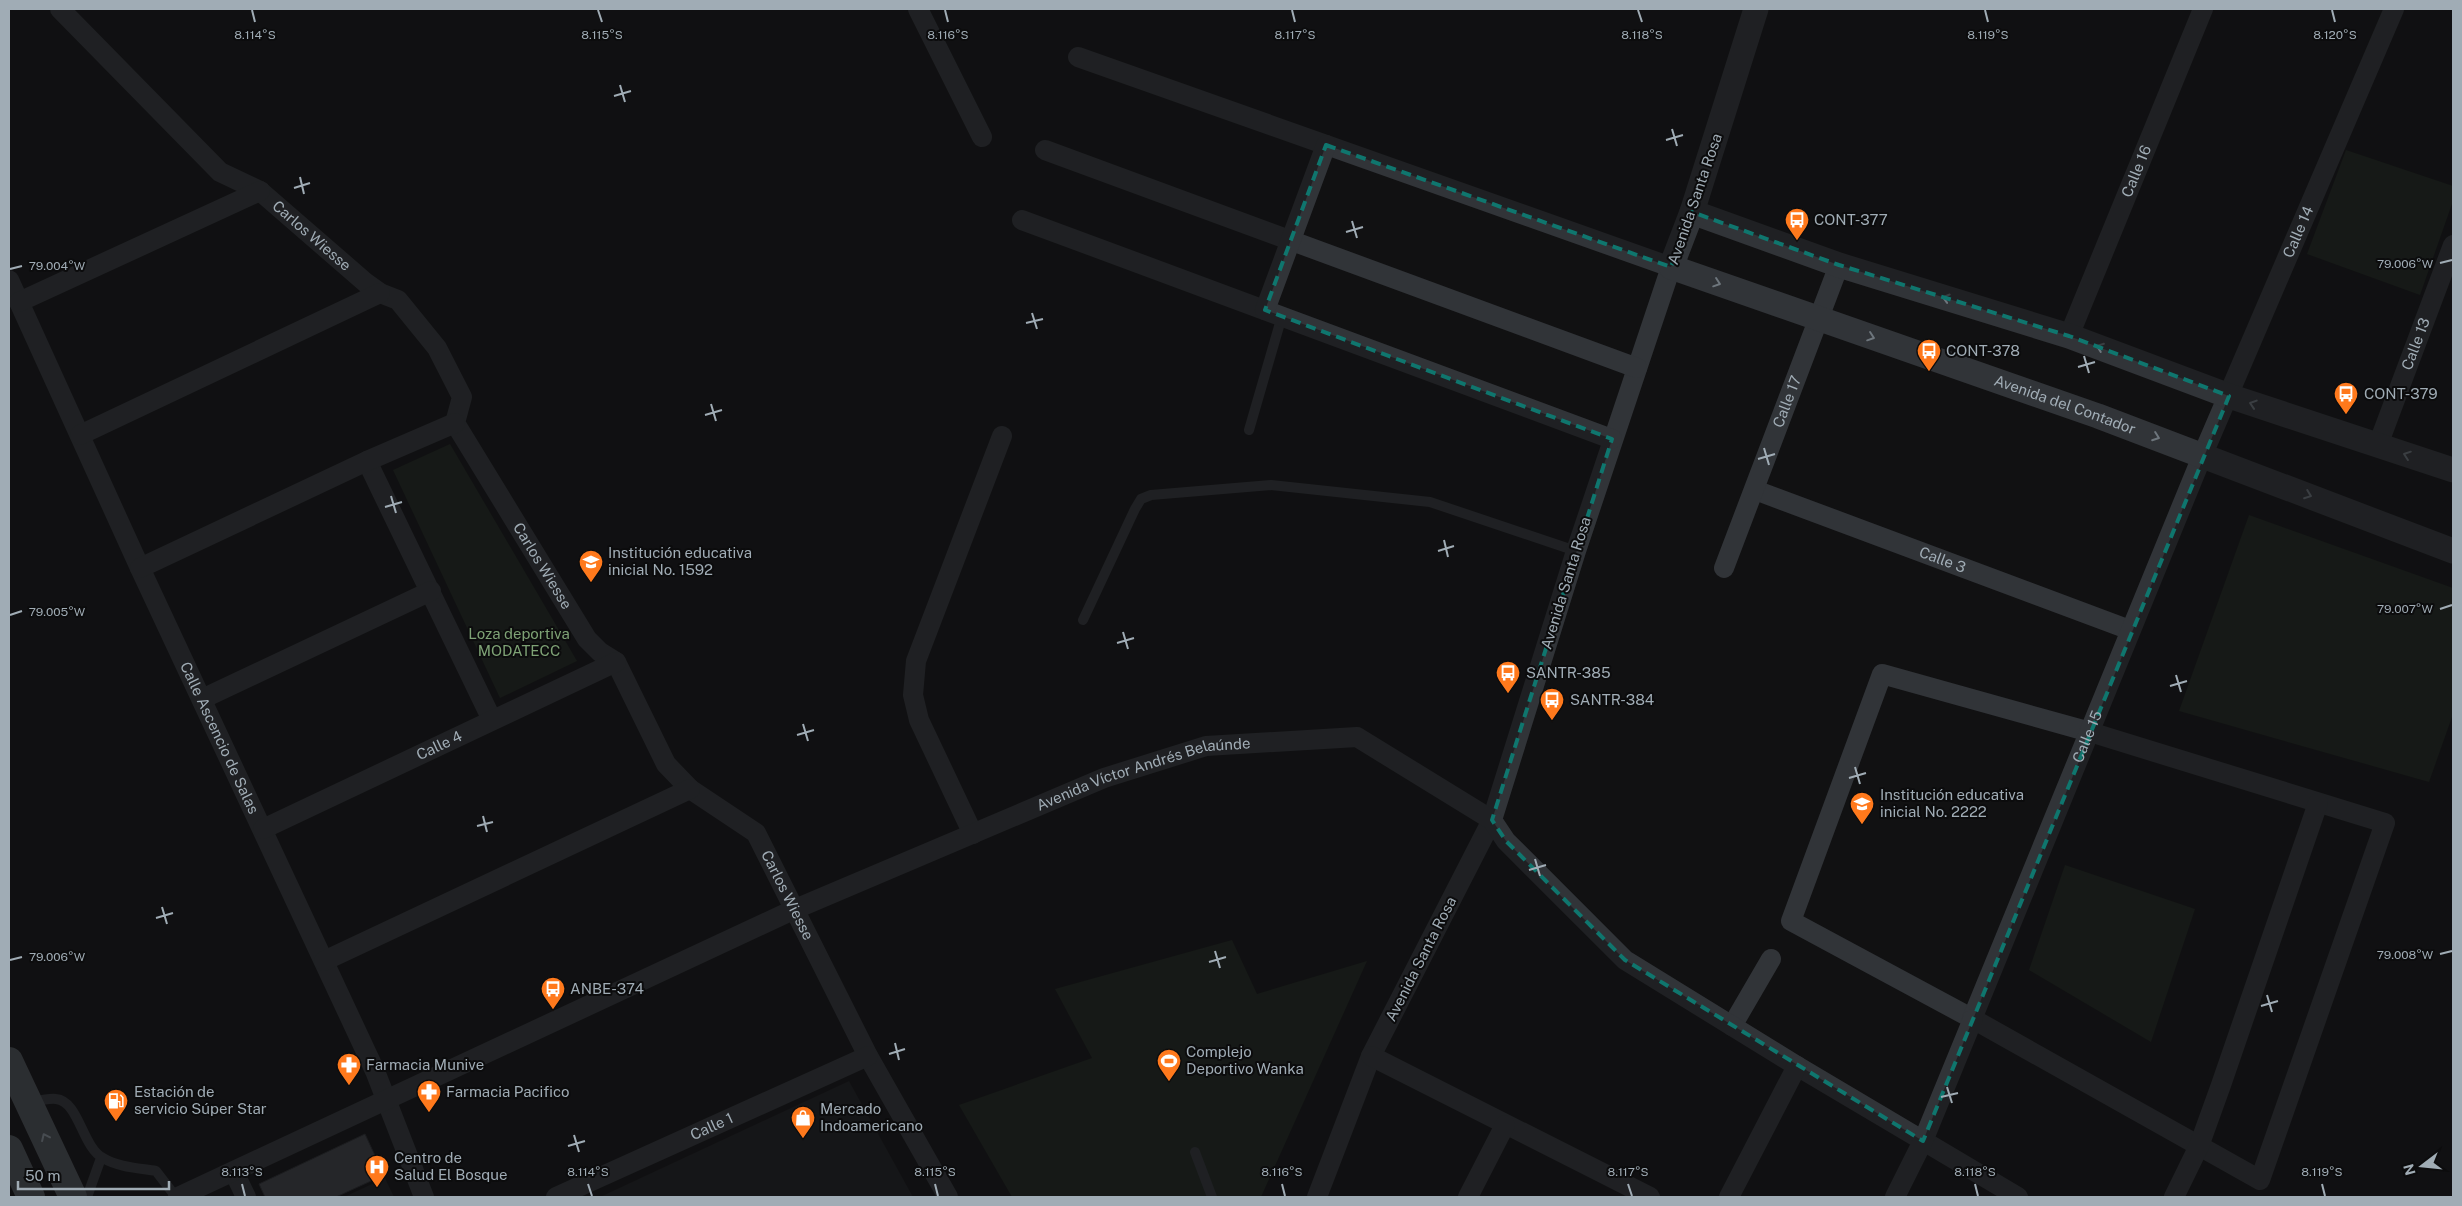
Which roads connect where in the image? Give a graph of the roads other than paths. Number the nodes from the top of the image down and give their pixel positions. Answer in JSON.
{"nodes":[{"id":1,"x":60,"y":9,"type":"edge"},
{"id":2,"x":918,"y":9,"type":"edge"},
{"id":3,"x":1756,"y":9,"type":"edge"},
{"id":4,"x":2203,"y":9,"type":"edge"},
{"id":5,"x":2394,"y":9,"type":"edge"},
{"id":6,"x":1078,"y":57,"type":"dead end"},
{"id":7,"x":982,"y":137,"type":"dead end"},
{"id":8,"x":1326,"y":145,"type":"junction"},
{"id":9,"x":1045,"y":150,"type":"dead end"},
{"id":10,"x":260,"y":191,"type":"junction"},
{"id":11,"x":1692,"y":212,"type":"junction"},
{"id":12,"x":1022,"y":220,"type":"dead end"},
{"id":13,"x":1291,"y":241,"type":"junction"},
{"id":14,"x":2453,"y":245,"type":"edge"},
{"id":15,"x":1839,"y":265,"type":"junction"},
{"id":16,"x":1672,"y":267,"type":"junction"},
{"id":17,"x":9,"y":280,"type":"edge"},
{"id":18,"x":380,"y":293,"type":"junction"},
{"id":19,"x":19,"y":302,"type":"junction"},
{"id":20,"x":1274,"y":313,"type":"junction"},
{"id":21,"x":1818,"y":319,"type":"junction"},
{"id":22,"x":2069,"y":336,"type":"junction"},
{"id":23,"x":1636,"y":368,"type":"junction"},
{"id":24,"x":2229,"y":396,"type":"junction"},
{"id":25,"x":455,"y":422,"type":"junction"},
{"id":26,"x":1248,"y":430,"type":"dead end"},
{"id":27,"x":80,"y":435,"type":"junction"},
{"id":28,"x":1002,"y":436,"type":"dead end"},
{"id":29,"x":1612,"y":439,"type":"junction"},
{"id":30,"x":2378,"y":444,"type":"junction"},
{"id":31,"x":2203,"y":454,"type":"junction"},
{"id":32,"x":367,"y":460,"type":"junction"},
{"id":33,"x":2453,"y":470,"type":"edge"},
{"id":34,"x":1755,"y":490,"type":"junction"},
{"id":35,"x":1576,"y":550,"type":"junction"},
{"id":36,"x":2453,"y":551,"type":"edge"},
{"id":37,"x":140,"y":568,"type":"junction"},
{"id":38,"x":1724,"y":568,"type":"dead end"},
{"id":39,"x":431,"y":591,"type":"junction"},
{"id":40,"x":1083,"y":620,"type":"dead end"},
{"id":41,"x":2130,"y":630,"type":"junction"},
{"id":42,"x":616,"y":662,"type":"junction"},
{"id":43,"x":202,"y":699,"type":"junction"},
{"id":44,"x":492,"y":720,"type":"junction"},
{"id":45,"x":2090,"y":732,"type":"junction"},
{"id":46,"x":690,"y":789,"type":"junction"},
{"id":47,"x":2318,"y":803,"type":"junction"},
{"id":48,"x":1492,"y":820,"type":"junction"},
{"id":49,"x":263,"y":829,"type":"junction"},
{"id":50,"x":973,"y":834,"type":"junction"},
{"id":51,"x":793,"y":910,"type":"junction"},
{"id":52,"x":1771,"y":959,"type":"dead end"},
{"id":53,"x":324,"y":961,"type":"junction"},
{"id":54,"x":1972,"y":1019,"type":"junction"},
{"id":55,"x":1732,"y":1026,"type":"junction"},
{"id":56,"x":868,"y":1056,"type":"junction"},
{"id":57,"x":1371,"y":1056,"type":"junction"},
{"id":58,"x":9,"y":1061,"type":"edge"},
{"id":59,"x":1797,"y":1066,"type":"junction"},
{"id":60,"x":20,"y":1096,"type":"edge"},
{"id":61,"x":387,"y":1100,"type":"junction"},
{"id":62,"x":1505,"y":1125,"type":"junction"},
{"id":63,"x":1923,"y":1141,"type":"junction"},
{"id":64,"x":2199,"y":1146,"type":"junction"},
{"id":65,"x":9,"y":1149,"type":"edge"},
{"id":66,"x":1195,"y":1152,"type":"dead end"},
{"id":67,"x":101,"y":1158,"type":"junction"},
{"id":68,"x":234,"y":1172,"type":"junction"},
{"id":69,"x":32,"y":1197,"type":"edge"},
{"id":70,"x":73,"y":1197,"type":"edge"},
{"id":71,"x":87,"y":1197,"type":"edge"},
{"id":72,"x":177,"y":1197,"type":"edge"},
{"id":73,"x":246,"y":1197,"type":"edge"},
{"id":74,"x":424,"y":1197,"type":"edge"},
{"id":75,"x":556,"y":1197,"type":"edge"},
{"id":76,"x":948,"y":1197,"type":"edge"},
{"id":77,"x":1212,"y":1197,"type":"edge"},
{"id":78,"x":1316,"y":1197,"type":"edge"},
{"id":79,"x":1468,"y":1197,"type":"edge"},
{"id":80,"x":1650,"y":1197,"type":"edge"},
{"id":81,"x":1729,"y":1197,"type":"edge"},
{"id":82,"x":1895,"y":1197,"type":"edge"},
{"id":83,"x":2018,"y":1197,"type":"edge"},
{"id":84,"x":2174,"y":1197,"type":"edge"}],
"edges":[{"from":1,"to":10,"type":"street","name":"Carlos Wiesse"},
{"from":2,"to":7,"type":"street"},
{"from":3,"to":11,"type":"street","name":"Avenida Santa Rosa"},
{"from":4,"to":22,"type":"street","name":"Calle 16"},
{"from":5,"to":24,"type":"street","name":"Calle 14"},
{"from":6,"to":8,"type":"street"},
{"from":8,"to":13,"type":"street"},
{"from":8,"to":16,"type":"street"},
{"from":9,"to":13,"type":"street"},
{"from":10,"to":18,"type":"street","name":"Carlos Wiesse"},
{"from":10,"to":19,"type":"street"},
{"from":11,"to":15,"type":"street"},
{"from":11,"to":16,"type":"street","name":"Avenida Santa Rosa"},
{"from":12,"to":20,"type":"street"},
{"from":13,"to":20,"type":"street"},
{"from":13,"to":23,"type":"street"},
{"from":14,"to":30,"type":"street","name":"Calle 13"},
{"from":15,"to":21,"type":"street","name":"Calle 17"},
{"from":22,"to":15,"type":"street","one_way":true},
{"from":16,"to":21,"type":"street","name":"Avenida del Contador","one_way":true},
{"from":16,"to":23,"type":"street","name":"Avenida Santa Rosa"},
{"from":17,"to":19,"type":"street","name":"Calle Ascencio de Salas"},
{"from":18,"to":25,"type":"street","name":"Carlos Wiesse"},
{"from":18,"to":27,"type":"street"},
{"from":19,"to":27,"type":"street","name":"Calle Ascencio de Salas"},
{"from":20,"to":26,"type":"lane"},
{"from":20,"to":29,"type":"street"},
{"from":21,"to":31,"type":"street","name":"Avenida del Contador","one_way":true},
{"from":21,"to":34,"type":"street","name":"Calle 17"},
{"from":24,"to":22,"type":"street","one_way":true},
{"from":23,"to":29,"type":"street","name":"Avenida Santa Rosa"},
{"from":30,"to":24,"type":"street","one_way":true},
{"from":24,"to":31,"type":"street","name":"Calle 14"},
{"from":25,"to":32,"type":"street"},
{"from":25,"to":42,"type":"street","name":"Carlos Wiesse"},
{"from":27,"to":37,"type":"street","name":"Calle Ascencio de Salas"},
{"from":28,"to":50,"type":"street"},
{"from":29,"to":35,"type":"street","name":"Avenida Santa Rosa"},
{"from":33,"to":30,"type":"street","one_way":true},
{"from":31,"to":36,"type":"street","name":"Avenida del Contador","one_way":true},
{"from":31,"to":41,"type":"street","name":"Calle 15"},
{"from":32,"to":37,"type":"street"},
{"from":32,"to":39,"type":"street"},
{"from":34,"to":38,"type":"street","name":"Calle 17"},
{"from":34,"to":41,"type":"street","name":"Calle 3"},
{"from":35,"to":40,"type":"lane"},
{"from":35,"to":48,"type":"street","name":"Avenida Santa Rosa"},
{"from":37,"to":43,"type":"street","name":"Calle Ascencio de Salas"},
{"from":39,"to":43,"type":"street"},
{"from":39,"to":44,"type":"street"},
{"from":41,"to":45,"type":"street","name":"Calle 15"},
{"from":42,"to":44,"type":"street","name":"Calle 4"},
{"from":42,"to":46,"type":"street","name":"Carlos Wiesse"},
{"from":43,"to":49,"type":"street","name":"Calle Ascencio de Salas"},
{"from":44,"to":49,"type":"street","name":"Calle 4"},
{"from":45,"to":47,"type":"street"},
{"from":45,"to":54,"type":"street","name":"Calle 15"},
{"from":45,"to":54,"type":"street"},
{"from":46,"to":51,"type":"street","name":"Carlos Wiesse"},
{"from":46,"to":53,"type":"street"},
{"from":47,"to":64,"type":"street"},
{"from":47,"to":64,"type":"street"},
{"from":48,"to":50,"type":"street","name":"Avenida Víctor Andrés Belaúnde"},
{"from":48,"to":55,"type":"street"},
{"from":48,"to":57,"type":"street","name":"Avenida Santa Rosa"},
{"from":49,"to":53,"type":"street","name":"Calle Ascencio de Salas"},
{"from":50,"to":51,"type":"street","name":"Avenida Víctor Andrés Belaúnde"},
{"from":51,"to":56,"type":"street","name":"Carlos Wiesse"},
{"from":51,"to":61,"type":"street","name":"Avenida Víctor Andrés Belaúnde"},
{"from":52,"to":55,"type":"street"},
{"from":53,"to":61,"type":"street","name":"Calle Ascencio de Salas"},
{"from":54,"to":63,"type":"street","name":"Calle 15"},
{"from":54,"to":64,"type":"street"},
{"from":55,"to":59,"type":"street"},
{"from":56,"to":75,"type":"street","name":"Calle 1"},
{"from":56,"to":76,"type":"street","name":"Carlos Wiesse"},
{"from":57,"to":62,"type":"street"},
{"from":57,"to":78,"type":"street","name":"Avenida Santa Rosa"},
{"from":58,"to":60,"type":"main road"},
{"from":59,"to":63,"type":"street"},
{"from":59,"to":81,"type":"street"},
{"from":60,"to":67,"type":"lane"},
{"from":70,"to":60,"type":"main road","one_way":true},
{"from":61,"to":68,"type":"street","name":"Avenida Víctor Andrés Belaúnde"},
{"from":61,"to":74,"type":"street","name":"Calle Ascencio de Salas"},
{"from":62,"to":79,"type":"street"},
{"from":62,"to":80,"type":"street"},
{"from":63,"to":82,"type":"street","name":"Calle 15"},
{"from":63,"to":83,"type":"street"},
{"from":64,"to":84,"type":"street"},
{"from":65,"to":69,"type":"main road"},
{"from":66,"to":77,"type":"lane"},
{"from":67,"to":71,"type":"lane"},
{"from":67,"to":72,"type":"lane"},
{"from":68,"to":72,"type":"street","name":"Avenida Víctor Andrés Belaúnde"},
{"from":68,"to":73,"type":"street"}]}
